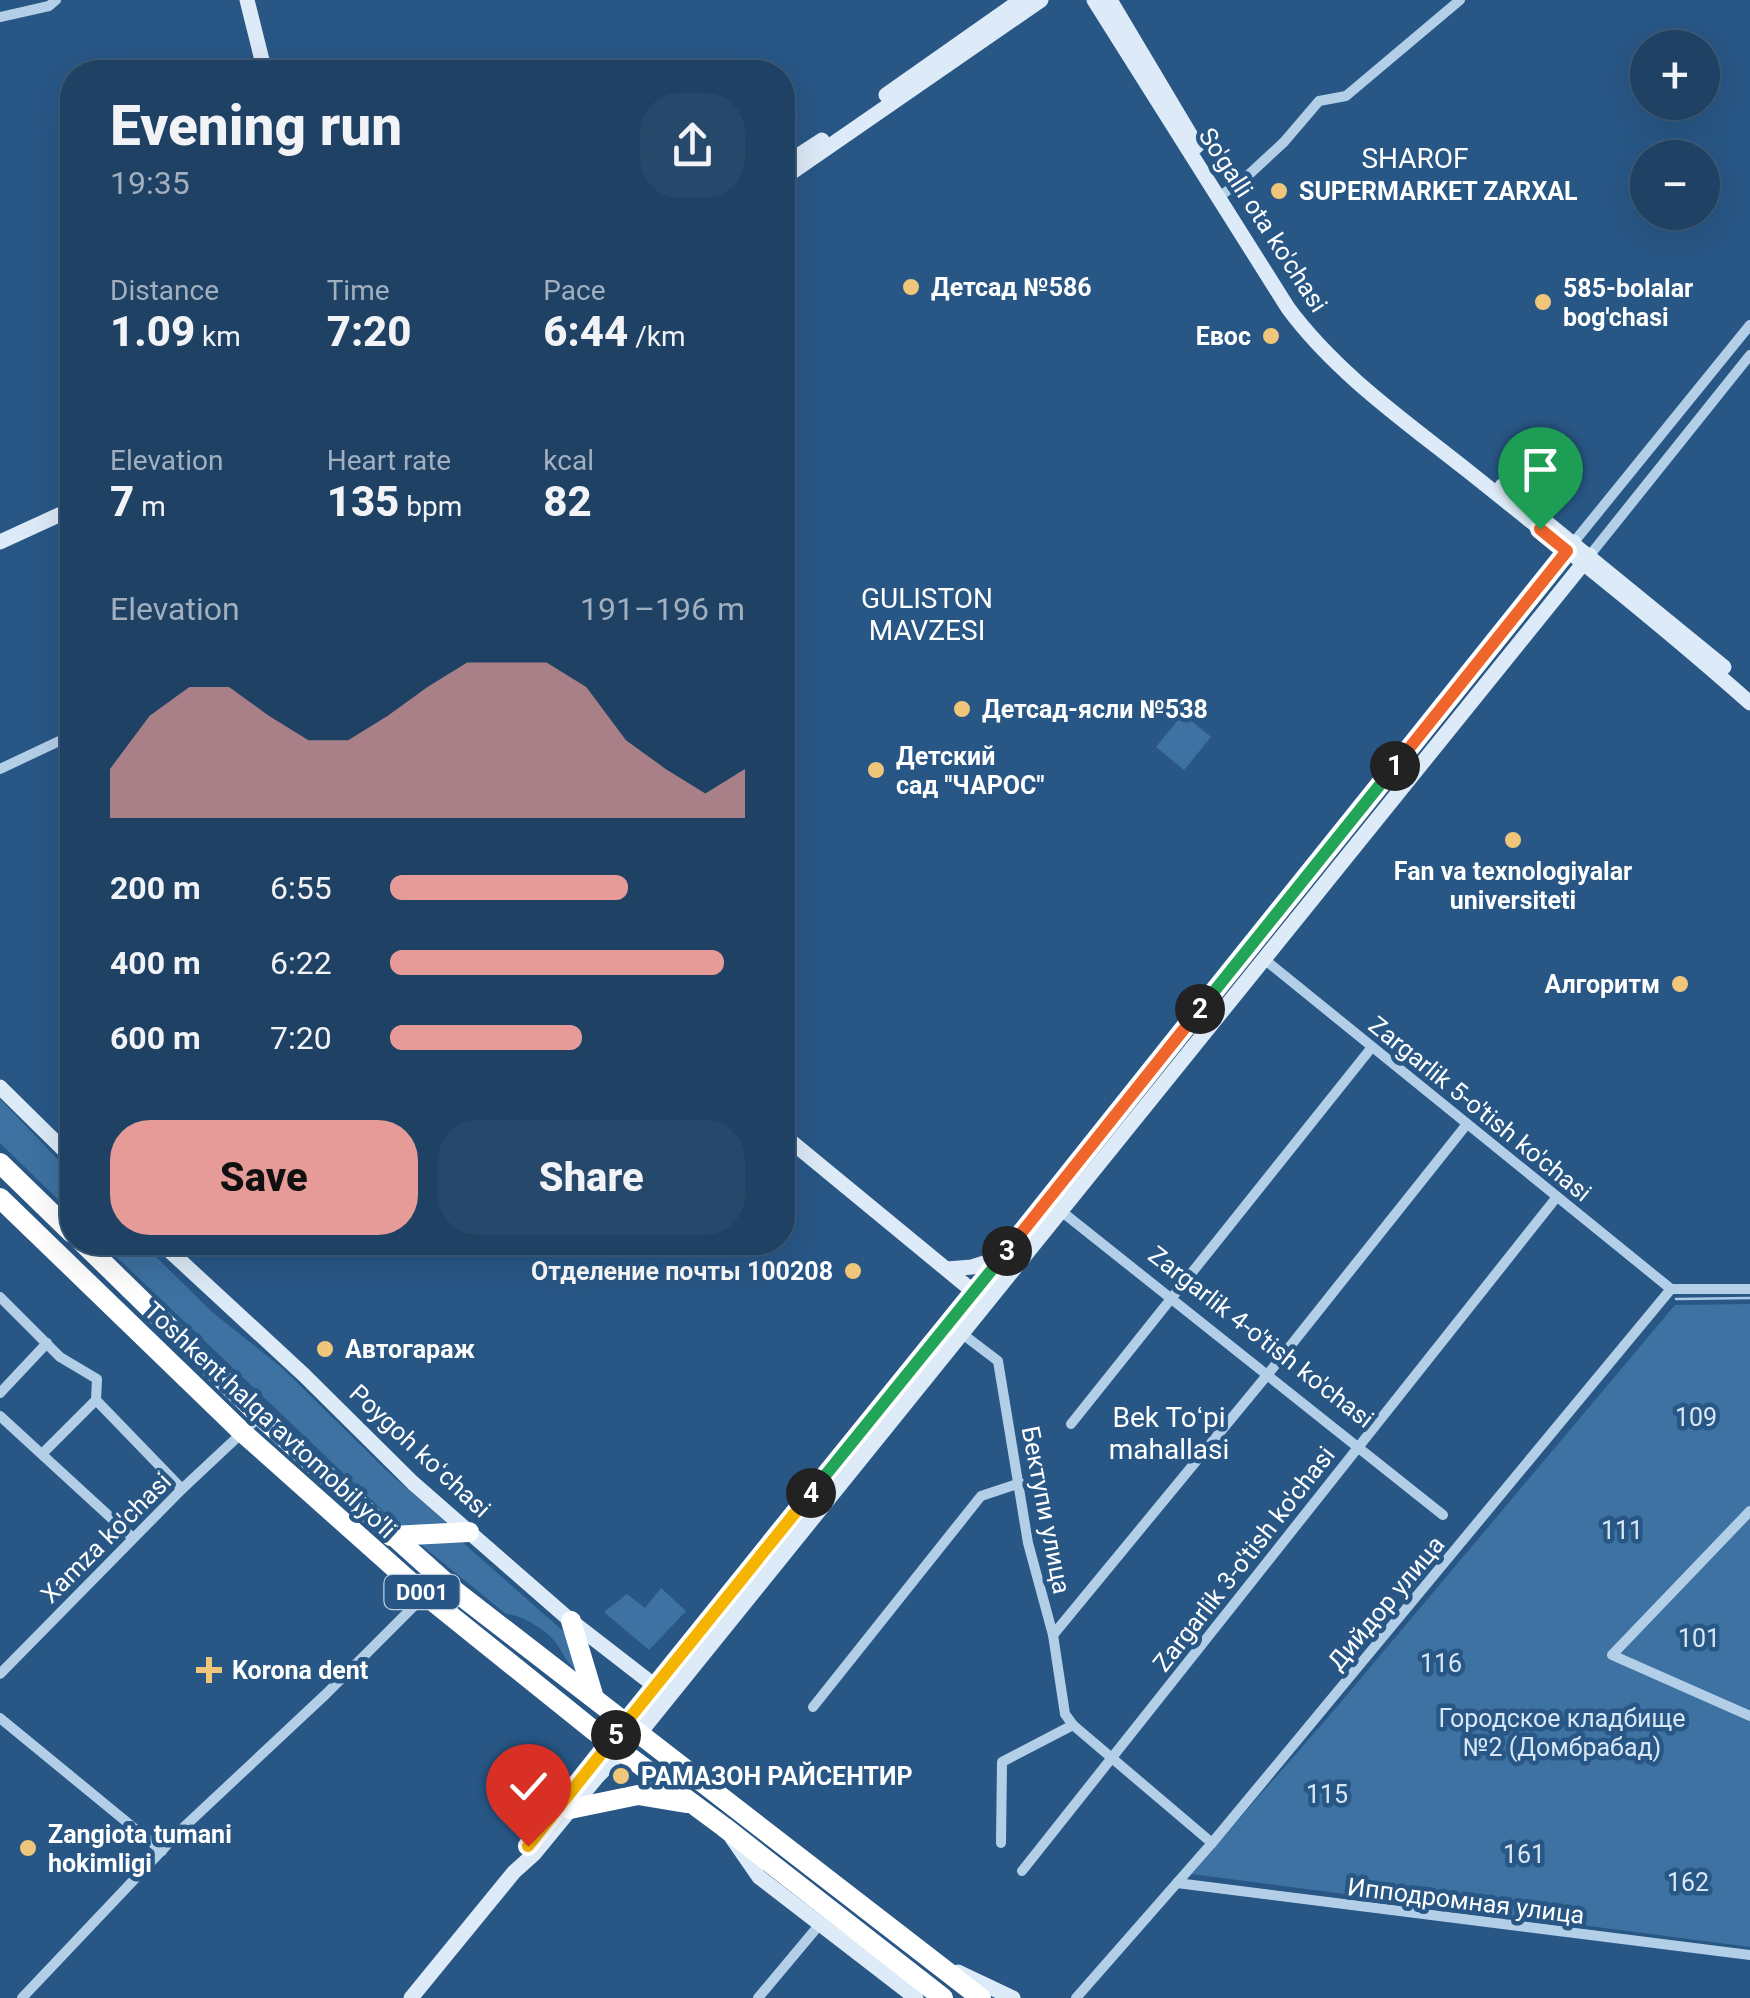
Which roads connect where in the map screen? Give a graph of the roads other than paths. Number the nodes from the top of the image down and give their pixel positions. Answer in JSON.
{"nodes":[{"id":1,"x":56,"y":0,"type":"edge"},
{"id":2,"x":247,"y":0,"type":"edge"},
{"id":3,"x":257,"y":0,"type":"edge"},
{"id":4,"x":1022,"y":0,"type":"edge"},
{"id":5,"x":1041,"y":0,"type":"edge"},
{"id":6,"x":1094,"y":0,"type":"edge"},
{"id":7,"x":1110,"y":0,"type":"edge"},
{"id":8,"x":1460,"y":0,"type":"edge"},
{"id":9,"x":0,"y":17,"type":"edge"},
{"id":10,"x":262,"y":60,"type":"edge"},
{"id":11,"x":272,"y":60,"type":"edge"},
{"id":12,"x":795,"y":157,"type":"edge"},
{"id":13,"x":795,"y":170,"type":"edge"},
{"id":14,"x":1221,"y":195,"type":"junction"},
{"id":15,"x":1750,"y":325,"type":"edge"},
{"id":16,"x":1750,"y":355,"type":"edge"},
{"id":17,"x":1657,"y":440,"type":"junction"},
{"id":18,"x":1672,"y":452,"type":"junction"},
{"id":19,"x":60,"y":514,"type":"edge"},
{"id":20,"x":60,"y":526,"type":"edge"},
{"id":21,"x":0,"y":542,"type":"edge"},
{"id":22,"x":1571,"y":546,"type":"junction"},
{"id":23,"x":0,"y":553,"type":"edge"},
{"id":24,"x":1587,"y":559,"type":"junction"},
{"id":25,"x":1750,"y":690,"type":"edge"},
{"id":26,"x":1750,"y":702,"type":"edge"},
{"id":27,"x":60,"y":741,"type":"edge"},
{"id":28,"x":0,"y":769,"type":"edge"},
{"id":29,"x":1310,"y":871,"type":"junction"},
{"id":30,"x":1326,"y":883,"type":"junction"},
{"id":31,"x":1250,"y":947,"type":"junction"},
{"id":32,"x":1264,"y":959,"type":"junction"},
{"id":33,"x":1372,"y":1047,"type":"junction"},
{"id":34,"x":0,"y":1087,"type":"edge"},
{"id":35,"x":1467,"y":1124,"type":"junction"},
{"id":36,"x":795,"y":1145,"type":"edge"},
{"id":37,"x":60,"y":1146,"type":"edge"},
{"id":38,"x":795,"y":1155,"type":"edge"},
{"id":39,"x":0,"y":1163,"type":"edge"},
{"id":40,"x":0,"y":1198,"type":"edge"},
{"id":41,"x":1556,"y":1198,"type":"junction"},
{"id":42,"x":1046,"y":1200,"type":"junction"},
{"id":43,"x":1061,"y":1211,"type":"junction"},
{"id":44,"x":60,"y":1221,"type":"edge"},
{"id":45,"x":95,"y":1255,"type":"edge"},
{"id":46,"x":174,"y":1255,"type":"edge"},
{"id":47,"x":1001,"y":1258,"type":"junction"},
{"id":48,"x":948,"y":1269,"type":"junction"},
{"id":49,"x":1671,"y":1289,"type":"junction"},
{"id":50,"x":1750,"y":1289,"type":"edge"},
{"id":51,"x":971,"y":1294,"type":"junction"},
{"id":52,"x":0,"y":1296,"type":"edge"},
{"id":53,"x":1170,"y":1298,"type":"junction"},
{"id":54,"x":985,"y":1305,"type":"junction"},
{"id":55,"x":948,"y":1323,"type":"junction"},
{"id":56,"x":962,"y":1334,"type":"junction"},
{"id":57,"x":47,"y":1343,"type":"junction"},
{"id":58,"x":1268,"y":1374,"type":"junction"},
{"id":59,"x":0,"y":1393,"type":"edge"},
{"id":60,"x":96,"y":1400,"type":"junction"},
{"id":61,"x":0,"y":1416,"type":"edge"},
{"id":62,"x":260,"y":1416,"type":"junction"},
{"id":63,"x":1071,"y":1424,"type":"dead end"},
{"id":64,"x":242,"y":1432,"type":"junction"},
{"id":65,"x":1358,"y":1446,"type":"junction"},
{"id":66,"x":42,"y":1454,"type":"junction"},
{"id":67,"x":1020,"y":1483,"type":"junction"},
{"id":68,"x":182,"y":1488,"type":"junction"},
{"id":69,"x":1750,"y":1511,"type":"edge"},
{"id":70,"x":1443,"y":1515,"type":"dead end"},
{"id":71,"x":469,"y":1532,"type":"junction"},
{"id":72,"x":391,"y":1536,"type":"junction"},
{"id":73,"x":134,"y":1538,"type":"junction"},
{"id":74,"x":424,"y":1595,"type":"junction"},
{"id":75,"x":571,"y":1620,"type":"junction"},
{"id":76,"x":1053,"y":1636,"type":"junction"},
{"id":77,"x":0,"y":1674,"type":"edge"},
{"id":78,"x":655,"y":1686,"type":"junction"},
{"id":79,"x":595,"y":1700,"type":"junction"},
{"id":80,"x":813,"y":1707,"type":"dead end"},
{"id":81,"x":1750,"y":1716,"type":"edge"},
{"id":82,"x":0,"y":1718,"type":"edge"},
{"id":83,"x":1073,"y":1725,"type":"junction"},
{"id":84,"x":632,"y":1729,"type":"junction"},
{"id":85,"x":616,"y":1747,"type":"junction"},
{"id":86,"x":1113,"y":1756,"type":"junction"},
{"id":87,"x":695,"y":1805,"type":"junction"},
{"id":88,"x":570,"y":1809,"type":"junction"},
{"id":89,"x":724,"y":1826,"type":"junction"},
{"id":90,"x":1212,"y":1842,"type":"junction"},
{"id":91,"x":1001,"y":1843,"type":"dead end"},
{"id":92,"x":162,"y":1851,"type":"junction"},
{"id":93,"x":801,"y":1856,"type":"junction"},
{"id":94,"x":1022,"y":1871,"type":"dead end"},
{"id":95,"x":514,"y":1872,"type":"junction"},
{"id":96,"x":788,"y":1876,"type":"junction"},
{"id":97,"x":1177,"y":1883,"type":"junction"},
{"id":98,"x":820,"y":1924,"type":"junction"},
{"id":99,"x":1750,"y":1955,"type":"edge"},
{"id":100,"x":939,"y":1963,"type":"junction"},
{"id":101,"x":22,"y":1998,"type":"edge"},
{"id":102,"x":411,"y":1998,"type":"edge"},
{"id":103,"x":758,"y":1998,"type":"edge"},
{"id":104,"x":916,"y":1998,"type":"edge"},
{"id":105,"x":943,"y":1998,"type":"edge"},
{"id":106,"x":981,"y":1998,"type":"edge"},
{"id":107,"x":1013,"y":1998,"type":"edge"},
{"id":108,"x":1076,"y":1998,"type":"edge"}],
"edges":[{"from":1,"to":9,"type":"street"},
{"from":2,"to":10,"type":"main road"},
{"from":3,"to":11,"type":"main road"},
{"from":4,"to":12,"type":"main road"},
{"from":5,"to":13,"type":"main road"},
{"from":6,"to":14,"type":"main road","name":"So'galli ota ko'chasi"},
{"from":7,"to":14,"type":"main road","name":"So'galli ota ko'chasi"},
{"from":8,"to":14,"type":"street"},
{"from":14,"to":22,"type":"main road","name":"So'galli ota ko'chasi"},
{"from":15,"to":17,"type":"street"},
{"from":16,"to":18,"type":"street"},
{"from":17,"to":18,"type":"street"},
{"from":17,"to":22,"type":"street"},
{"from":18,"to":24,"type":"street"},
{"from":19,"to":21,"type":"main road"},
{"from":20,"to":23,"type":"main road"},
{"from":22,"to":24,"type":"main road","name":"So'galli ota ko'chasi"},
{"from":22,"to":29,"type":"main road"},
{"from":24,"to":25,"type":"main road","name":"So'galli ota ko'chasi"},
{"from":24,"to":26,"type":"main road","name":"So'galli ota ko'chasi"},
{"from":24,"to":30,"type":"main road"},
{"from":27,"to":28,"type":"street"},
{"from":29,"to":30,"type":"main road"},
{"from":29,"to":31,"type":"main road"},
{"from":30,"to":32,"type":"main road"},
{"from":31,"to":32,"type":"main road"},
{"from":31,"to":42,"type":"main road"},
{"from":32,"to":33,"type":"street","name":"Zargarlik 5-o'tish ko'chasi"},
{"from":32,"to":43,"type":"main road"},
{"from":33,"to":35,"type":"street","name":"Zargarlik 5-o'tish ko'chasi"},
{"from":33,"to":53,"type":"street"},
{"from":34,"to":37,"type":"main road"},
{"from":35,"to":41,"type":"street","name":"Zargarlik 5-o'tish ko'chasi"},
{"from":35,"to":58,"type":"street"},
{"from":36,"to":48,"type":"main road"},
{"from":38,"to":51,"type":"main road"},
{"from":39,"to":44,"type":"highway"},
{"from":40,"to":64,"type":"highway","name":"Toshkent halqa avtomobil yo'li","number":"D001"},
{"from":41,"to":49,"type":"street","name":"Zargarlik 5-o'tish ko'chasi"},
{"from":41,"to":65,"type":"street","name":"Zargarlik 3-o'tish ko'chasi"},
{"from":42,"to":43,"type":"main road","name":"Zargarlik 4-o'tish ko'chasi"},
{"from":42,"to":47,"type":"main road"},
{"from":43,"to":53,"type":"street","name":"Zargarlik 4-o'tish ko'chasi"},
{"from":43,"to":54,"type":"main road"},
{"from":45,"to":62,"type":"highway","name":"Toshkent halqa avtomobil yo'li","number":"D001"},
{"from":46,"to":71,"type":"main road","name":"Poygoh koʻchasi"},
{"from":47,"to":48,"type":"main road"},
{"from":47,"to":51,"type":"main road"},
{"from":48,"to":51,"type":"main road"},
{"from":49,"to":50,"type":"street"},
{"from":49,"to":90,"type":"street","name":"Дийдор улица"},
{"from":51,"to":54,"type":"main road"},
{"from":51,"to":55,"type":"main road"},
{"from":52,"to":57,"type":"street"},
{"from":53,"to":58,"type":"street","name":"Zargarlik 4-o'tish ko'chasi"},
{"from":53,"to":63,"type":"street"},
{"from":54,"to":56,"type":"main road"},
{"from":55,"to":56,"type":"street","name":"Бектупи улица"},
{"from":55,"to":78,"type":"main road"},
{"from":56,"to":67,"type":"street","name":"Бектупи улица"},
{"from":56,"to":84,"type":"main road"},
{"from":57,"to":59,"type":"street"},
{"from":57,"to":60,"type":"street"},
{"from":58,"to":65,"type":"street","name":"Zargarlik 4-o'tish ko'chasi"},
{"from":58,"to":76,"type":"street"},
{"from":60,"to":66,"type":"street"},
{"from":60,"to":68,"type":"street"},
{"from":61,"to":66,"type":"street"},
{"from":62,"to":64,"type":"street","name":"Xamza ko'chasi"},
{"from":62,"to":72,"type":"highway","name":"Toshkent halqa avtomobil yo'li","number":"D001"},
{"from":64,"to":68,"type":"street","name":"Xamza ko'chasi"},
{"from":64,"to":74,"type":"highway","name":"Toshkent halqa avtomobil yo'li","number":"D001"},
{"from":65,"to":70,"type":"street","name":"Zargarlik 4-o'tish ko'chasi"},
{"from":65,"to":86,"type":"street","name":"Zargarlik 3-o'tish ko'chasi"},
{"from":66,"to":73,"type":"street"},
{"from":67,"to":76,"type":"street","name":"Бектупи улица"},
{"from":67,"to":80,"type":"street"},
{"from":68,"to":73,"type":"street","name":"Xamza ko'chasi"},
{"from":69,"to":81,"type":"street"},
{"from":71,"to":72,"type":"highway"},
{"from":71,"to":75,"type":"main road","name":"Poygoh koʻchasi"},
{"from":72,"to":79,"type":"highway","name":"Toshkent halqa avtomobil yo'li","number":"D001"},
{"from":73,"to":77,"type":"street","name":"Xamza ko'chasi"},
{"from":74,"to":85,"type":"highway","name":"Toshkent halqa avtomobil yo'li","number":"D001"},
{"from":74,"to":92,"type":"street"},
{"from":75,"to":78,"type":"main road","name":"Poygoh koʻchasi"},
{"from":75,"to":79,"type":"highway"},
{"from":76,"to":83,"type":"street","name":"Бектупи улица"},
{"from":78,"to":84,"type":"main road"},
{"from":79,"to":84,"type":"highway","name":"Toshkent halqa avtomobil yo'li","number":"D001"},
{"from":82,"to":92,"type":"street"},
{"from":83,"to":86,"type":"street"},
{"from":83,"to":91,"type":"street"},
{"from":84,"to":85,"type":"main road"},
{"from":84,"to":93,"type":"highway","name":"Toshkent halqa avtomobil yo'li","number":"D001"},
{"from":85,"to":87,"type":"highway","name":"Toshkent halqa avtomobil yo'li","number":"D001"},
{"from":85,"to":88,"type":"main road"},
{"from":85,"to":95,"type":"main road"},
{"from":86,"to":90,"type":"street"},
{"from":86,"to":94,"type":"street","name":"Zargarlik 3-o'tish ko'chasi"},
{"from":87,"to":88,"type":"highway"},
{"from":87,"to":89,"type":"highway","name":"Toshkent halqa avtomobil yo'li","number":"D001"},
{"from":88,"to":95,"type":"main road"},
{"from":89,"to":96,"type":"highway","name":"Toshkent halqa avtomobil yo'li","number":"D001"},
{"from":89,"to":98,"type":"main road"},
{"from":90,"to":97,"type":"street","name":"Дийдор улица"},
{"from":92,"to":101,"type":"street"},
{"from":93,"to":96,"type":"highway"},
{"from":93,"to":100,"type":"highway","name":"Toshkent halqa avtomobil yo'li","number":"D001"},
{"from":95,"to":102,"type":"main road"},
{"from":96,"to":105,"type":"highway","name":"Toshkent halqa avtomobil yo'li","number":"D001"},
{"from":97,"to":99,"type":"street","name":"Ипподромная улица"},
{"from":97,"to":108,"type":"street","name":"Дийдор улица"},
{"from":98,"to":103,"type":"street"},
{"from":98,"to":104,"type":"main road"},
{"from":100,"to":106,"type":"highway","name":"Toshkent halqa avtomobil yo'li","number":"D001"},
{"from":100,"to":107,"type":"main road"}]}
